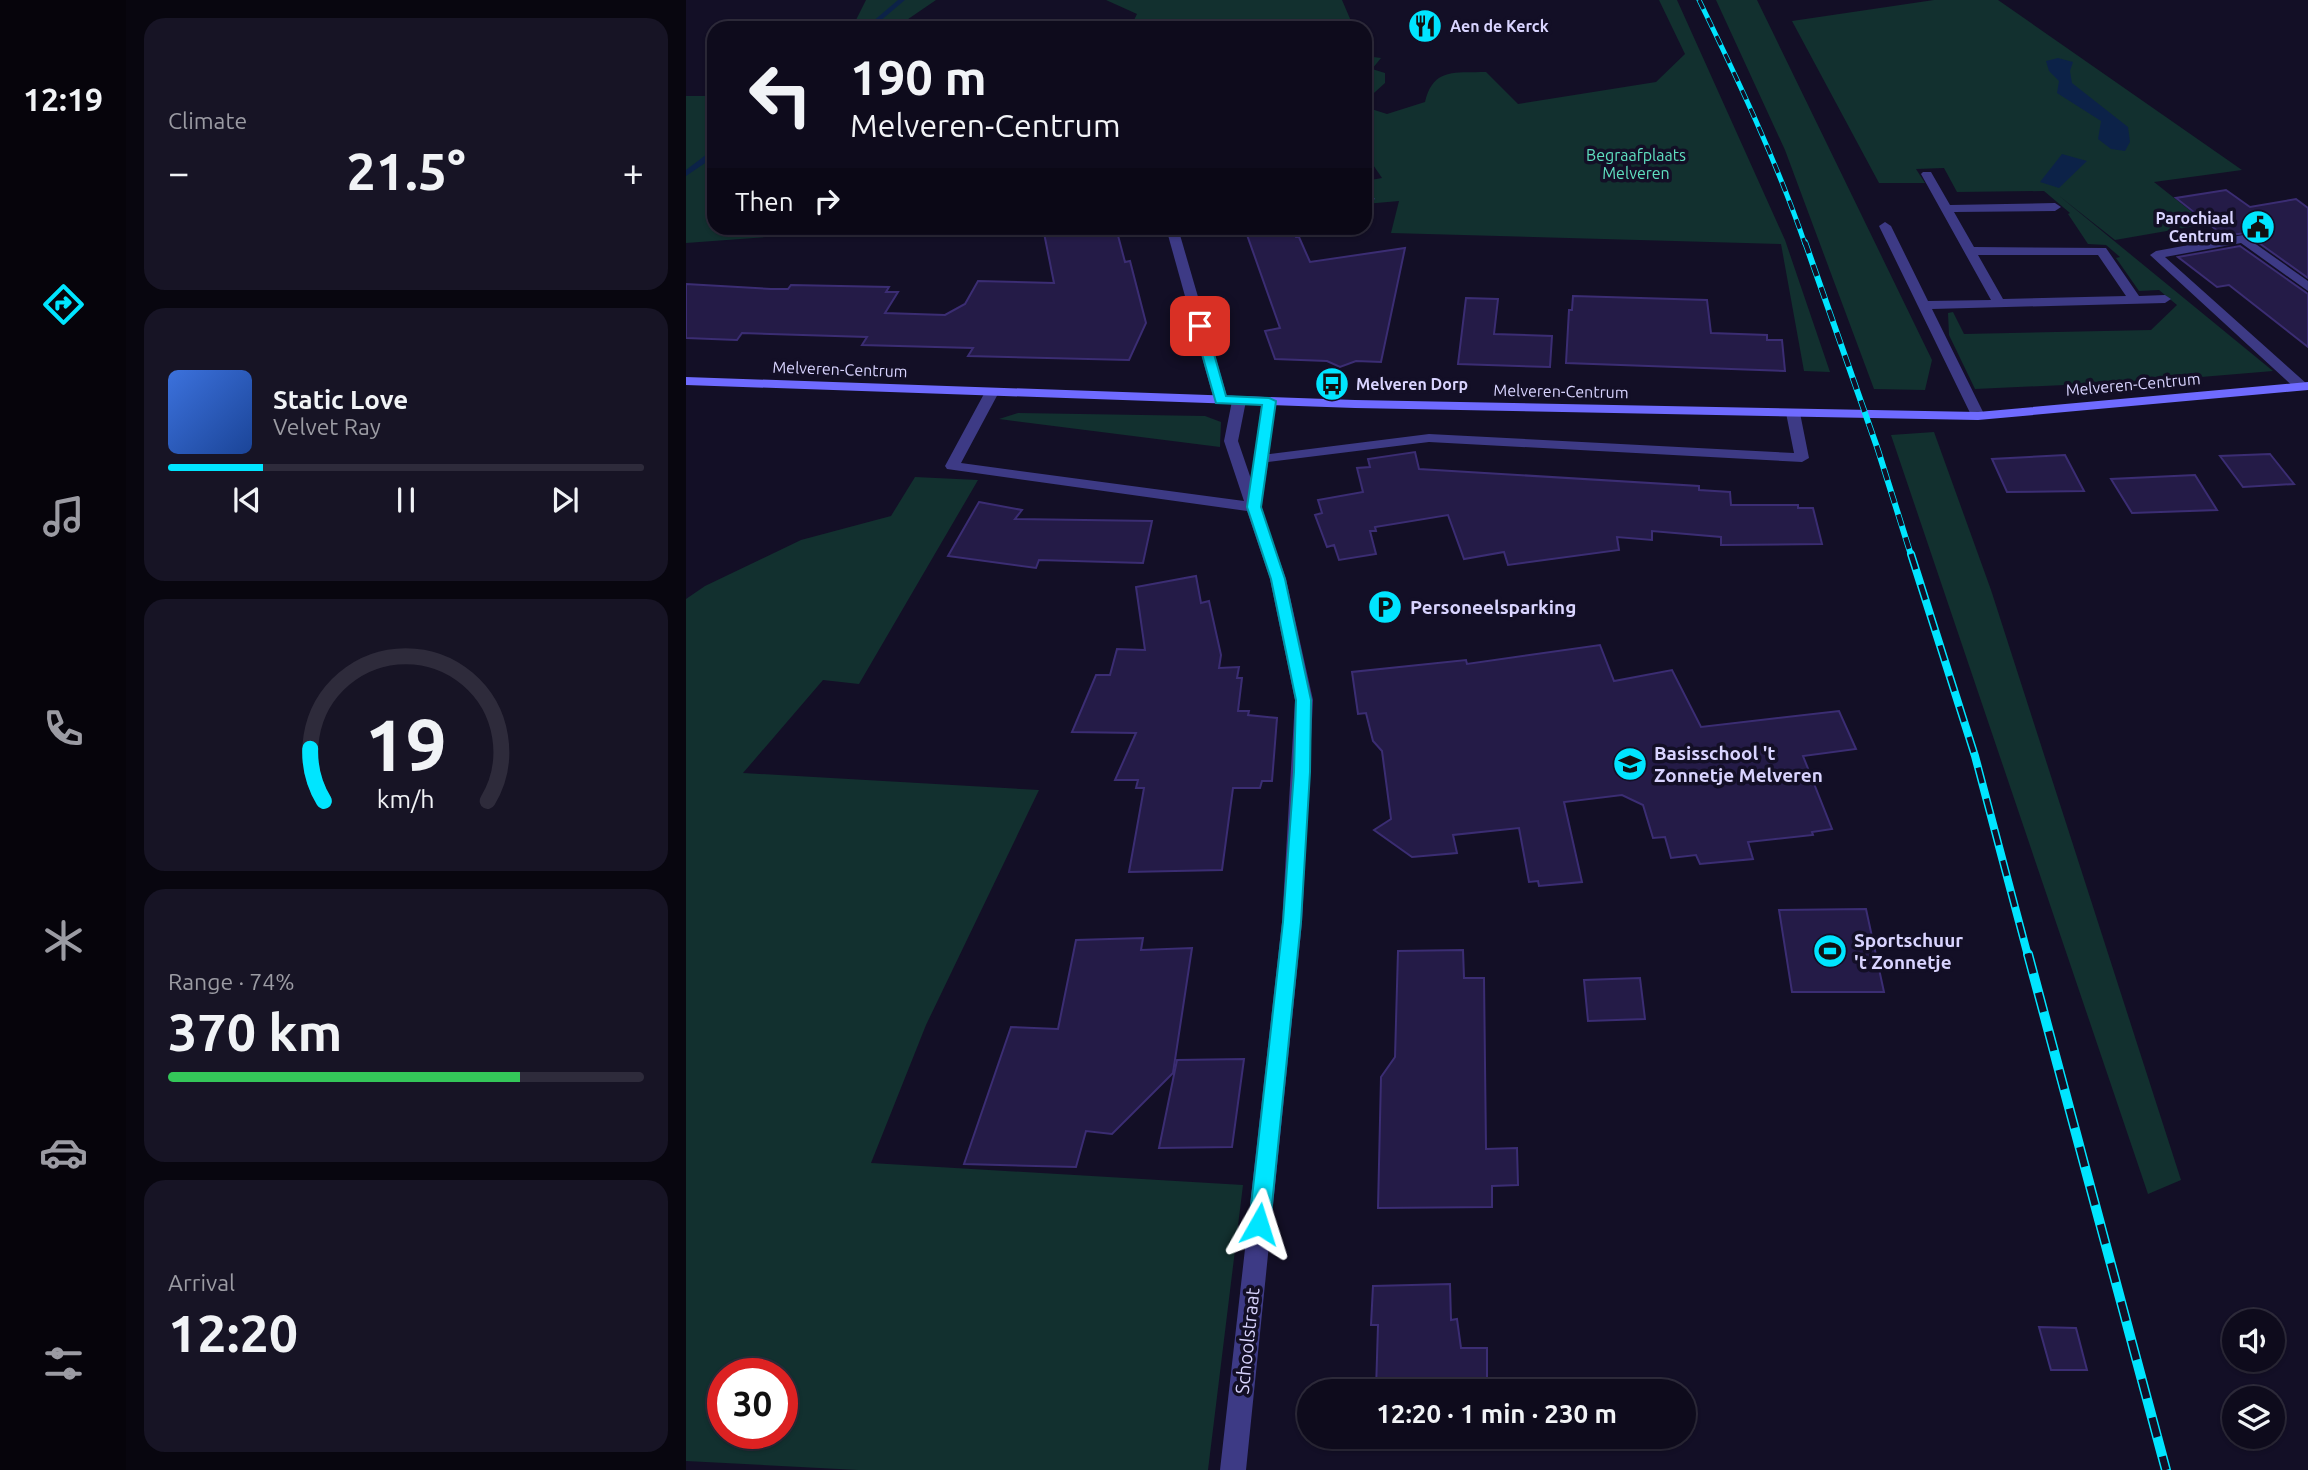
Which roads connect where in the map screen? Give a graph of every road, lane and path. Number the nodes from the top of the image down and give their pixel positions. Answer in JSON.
{"nodes":[{"id":1,"x":1927,"y":174,"type":"dead end"},
{"id":2,"x":2055,"y":208,"type":"dead end"},
{"id":3,"x":1947,"y":209,"type":"junction"},
{"id":4,"x":1885,"y":226,"type":"dead end"},
{"id":5,"x":1176,"y":235,"type":"edge"},
{"id":6,"x":1971,"y":251,"type":"junction"},
{"id":7,"x":2308,"y":287,"type":"edge"},
{"id":8,"x":2165,"y":299,"type":"dead end"},
{"id":9,"x":2135,"y":300,"type":"junction"},
{"id":10,"x":1923,"y":305,"type":"junction"},
{"id":11,"x":2000,"y":305,"type":"junction"},
{"id":12,"x":686,"y":381,"type":"edge"},
{"id":13,"x":2305,"y":387,"type":"edge"},
{"id":14,"x":992,"y":392,"type":"junction"},
{"id":15,"x":1221,"y":400,"type":"junction"},
{"id":16,"x":1239,"y":401,"type":"junction"},
{"id":17,"x":1269,"y":401,"type":"junction"},
{"id":18,"x":1793,"y":413,"type":"junction"},
{"id":19,"x":1978,"y":416,"type":"junction"},
{"id":20,"x":1260,"y":459,"type":"junction"},
{"id":21,"x":1254,"y":507,"type":"junction"},
{"id":22,"x":1233,"y":1470,"type":"edge"}],
"edges":[{"from":1,"to":3,"type":"street"},
{"from":2,"to":3,"type":"street"},
{"from":3,"to":6,"type":"street"},
{"from":4,"to":10,"type":"street"},
{"from":5,"to":15,"type":"street"},
{"from":6,"to":9,"type":"street"},
{"from":6,"to":11,"type":"street"},
{"from":7,"to":13,"type":"street"},
{"from":8,"to":9,"type":"street"},
{"from":9,"to":11,"type":"street"},
{"from":10,"to":11,"type":"street"},
{"from":10,"to":19,"type":"street"},
{"from":12,"to":14,"type":"main road","name":"Melveren-Centrum"},
{"from":13,"to":19,"type":"main road","name":"Melveren-Centrum"},
{"from":14,"to":15,"type":"main road","name":"Melveren-Centrum"},
{"from":14,"to":21,"type":"street"},
{"from":15,"to":16,"type":"main road","name":"Melveren-Centrum"},
{"from":16,"to":17,"type":"main road","name":"Melveren-Centrum"},
{"from":16,"to":21,"type":"street","name":"Schoolstraat"},
{"from":17,"to":18,"type":"main road","name":"Melveren-Centrum"},
{"from":17,"to":20,"type":"street","name":"Schoolstraat"},
{"from":18,"to":19,"type":"main road","name":"Melveren-Centrum"},
{"from":18,"to":20,"type":"street"},
{"from":20,"to":21,"type":"street","name":"Schoolstraat"},
{"from":21,"to":22,"type":"street","name":"Schoolstraat"}]}
